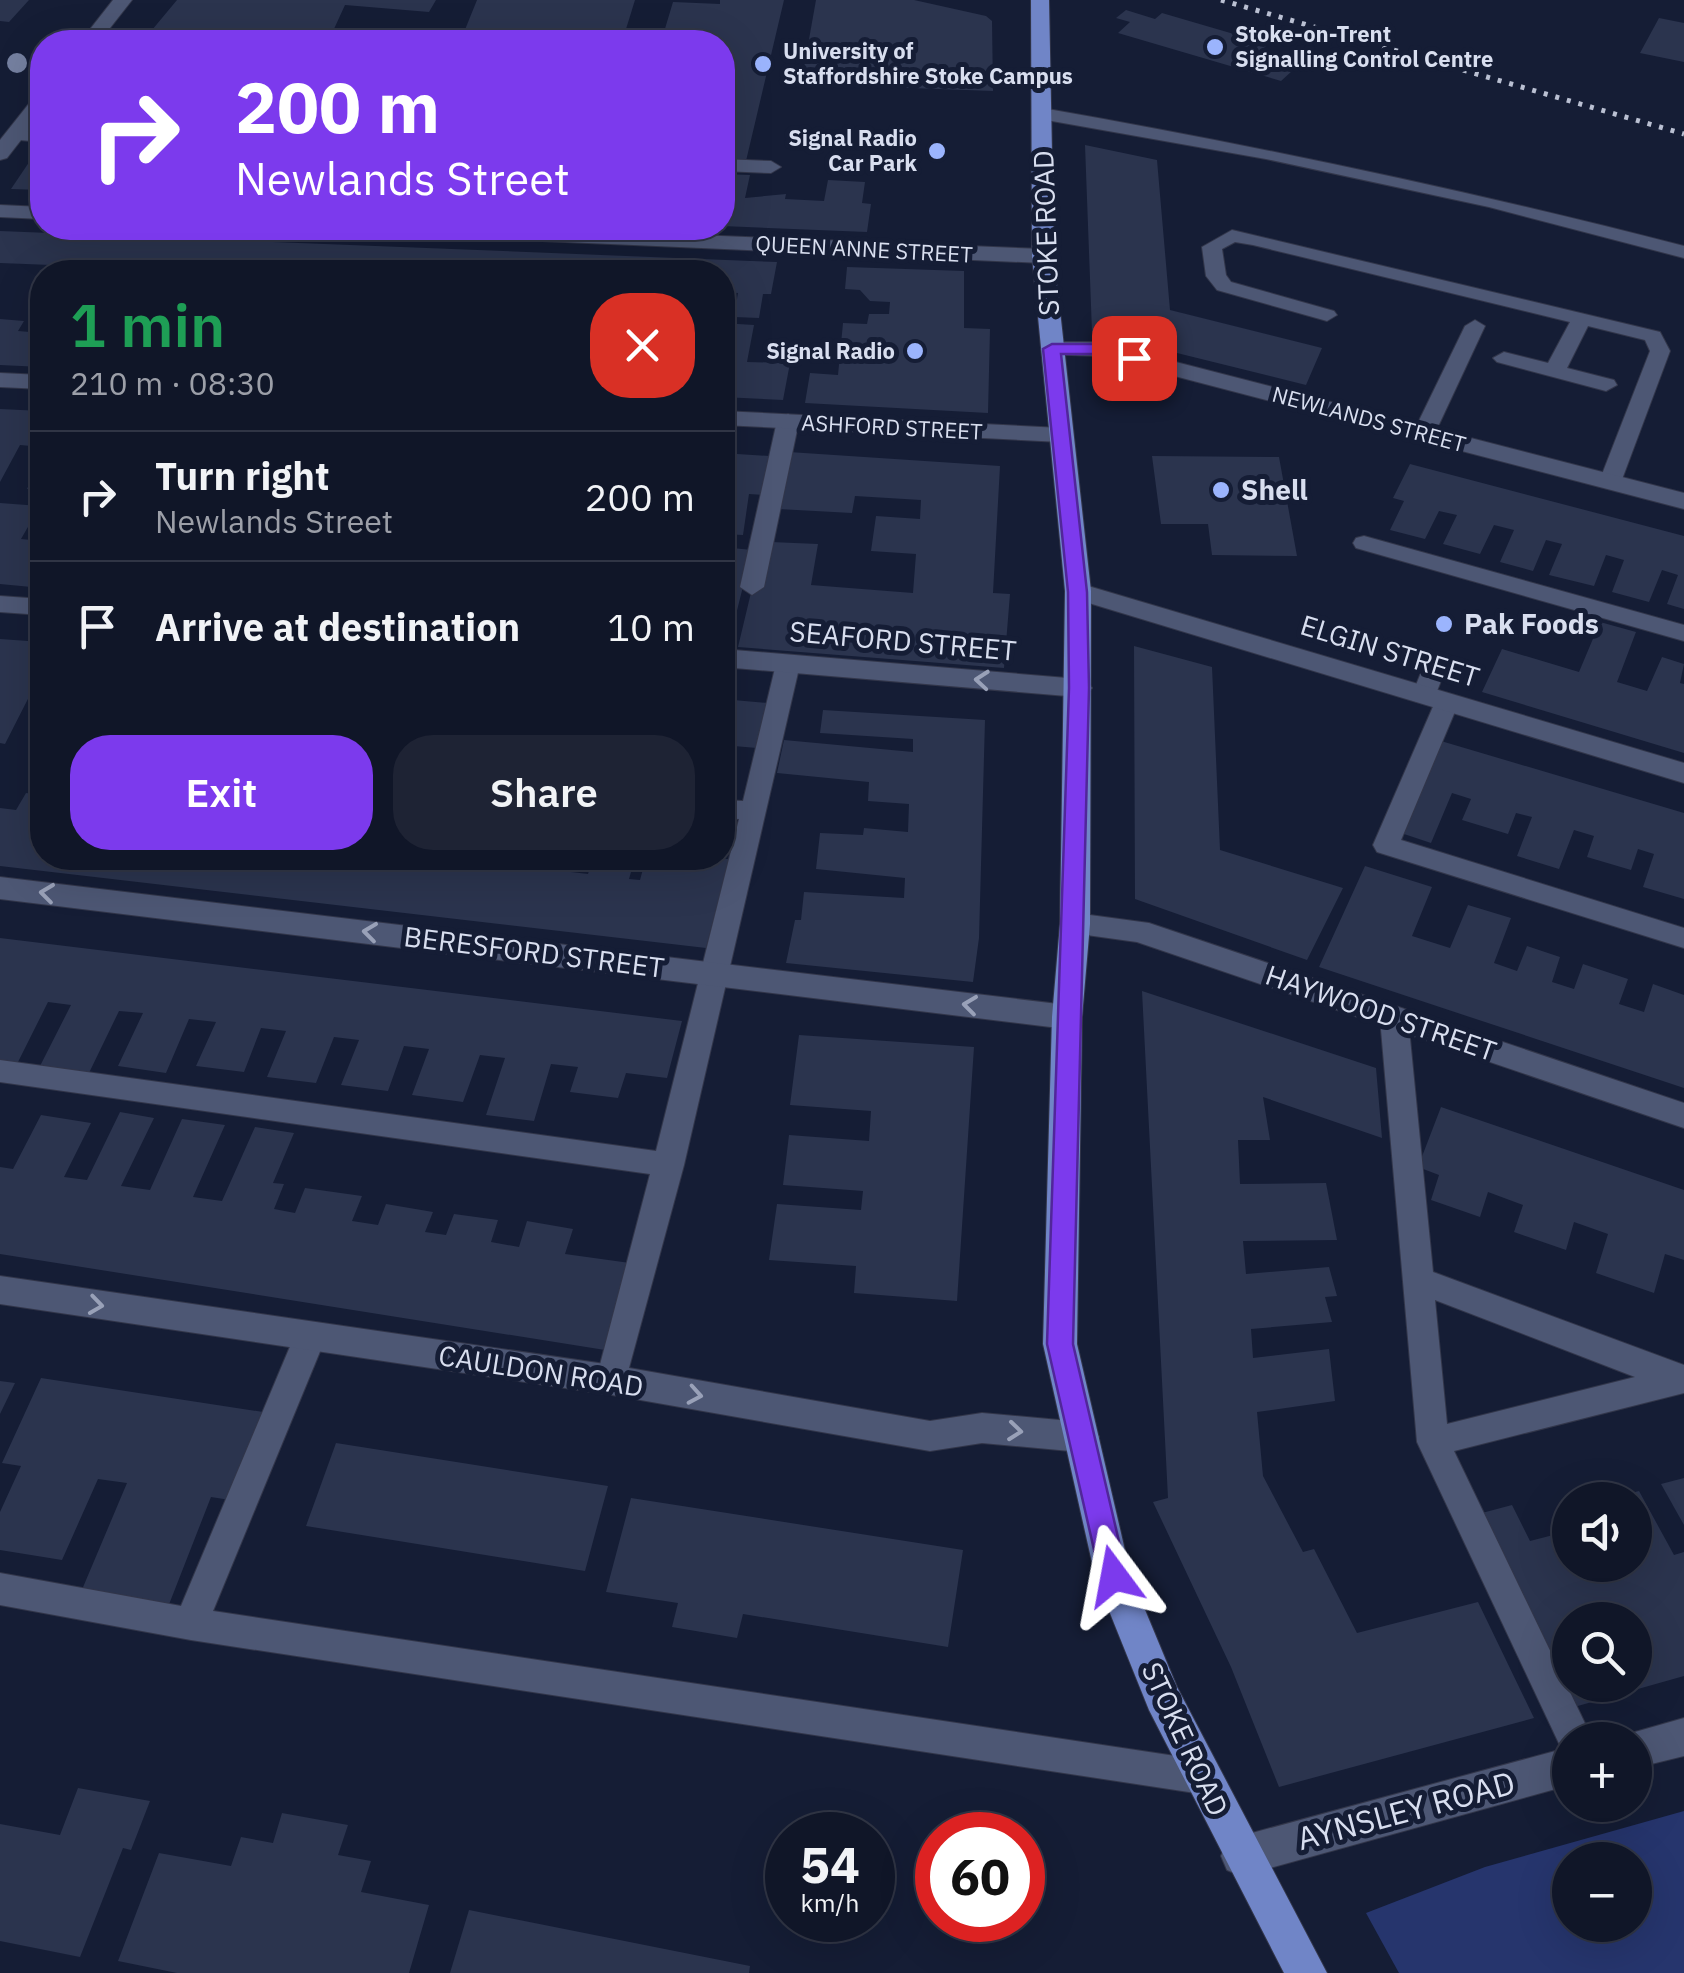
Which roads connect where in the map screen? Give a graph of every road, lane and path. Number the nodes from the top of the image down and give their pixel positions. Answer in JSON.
{"nodes":[{"id":1,"x":123,"y":0,"type":"edge"},
{"id":2,"x":1040,"y":0,"type":"edge"},
{"id":3,"x":99,"y":30,"type":"edge"},
{"id":4,"x":1042,"y":114,"type":"junction"},
{"id":5,"x":30,"y":116,"type":"edge"},
{"id":6,"x":15,"y":135,"type":"junction"},
{"id":7,"x":30,"y":136,"type":"edge"},
{"id":8,"x":0,"y":154,"type":"edge"},
{"id":9,"x":735,"y":166,"type":"edge"},
{"id":10,"x":771,"y":167,"type":"dead end"},
{"id":11,"x":0,"y":211,"type":"edge"},
{"id":12,"x":30,"y":212,"type":"edge"},
{"id":13,"x":668,"y":240,"type":"edge"},
{"id":14,"x":1684,"y":252,"type":"edge"},
{"id":15,"x":1043,"y":256,"type":"junction"},
{"id":16,"x":1327,"y":315,"type":"dead end"},
{"id":17,"x":1582,"y":318,"type":"junction"},
{"id":18,"x":1475,"y":326,"type":"dead end"},
{"id":19,"x":1052,"y":349,"type":"junction"},
{"id":20,"x":1504,"y":358,"type":"dead end"},
{"id":21,"x":1554,"y":372,"type":"junction"},
{"id":22,"x":0,"y":380,"type":"edge"},
{"id":23,"x":30,"y":381,"type":"edge"},
{"id":24,"x":1606,"y":385,"type":"dead end"},
{"id":25,"x":735,"y":419,"type":"edge"},
{"id":26,"x":788,"y":421,"type":"junction"},
{"id":27,"x":1424,"y":433,"type":"junction"},
{"id":28,"x":1061,"y":436,"type":"junction"},
{"id":29,"x":1610,"y":482,"type":"junction"},
{"id":30,"x":1684,"y":501,"type":"edge"},
{"id":31,"x":1364,"y":543,"type":"dead end"},
{"id":32,"x":752,"y":586,"type":"dead end"},
{"id":33,"x":1078,"y":592,"type":"junction"},
{"id":34,"x":0,"y":604,"type":"edge"},
{"id":35,"x":30,"y":606,"type":"edge"},
{"id":36,"x":1684,"y":633,"type":"edge"},
{"id":37,"x":735,"y":659,"type":"edge"},
{"id":38,"x":788,"y":664,"type":"junction"},
{"id":39,"x":1079,"y":688,"type":"junction"},
{"id":40,"x":1435,"y":690,"type":"junction"},
{"id":41,"x":1684,"y":773,"type":"edge"},
{"id":42,"x":735,"y":810,"type":"edge"},
{"id":43,"x":752,"y":812,"type":"junction"},
{"id":44,"x":0,"y":888,"type":"edge"},
{"id":45,"x":1074,"y":924,"type":"junction"},
{"id":46,"x":1684,"y":938,"type":"edge"},
{"id":47,"x":716,"y":974,"type":"junction"},
{"id":48,"x":1067,"y":1017,"type":"junction"},
{"id":49,"x":1394,"y":1018,"type":"junction"},
{"id":50,"x":0,"y":1071,"type":"edge"},
{"id":51,"x":1684,"y":1116,"type":"edge"},
{"id":52,"x":669,"y":1165,"type":"junction"},
{"id":53,"x":1418,"y":1280,"type":"junction"},
{"id":54,"x":0,"y":1290,"type":"edge"},
{"id":55,"x":310,"y":1336,"type":"junction"},
{"id":56,"x":612,"y":1380,"type":"junction"},
{"id":57,"x":1681,"y":1380,"type":"edge"},
{"id":58,"x":1080,"y":1438,"type":"junction"},
{"id":59,"x":1432,"y":1442,"type":"junction"},
{"id":60,"x":0,"y":1589,"type":"edge"},
{"id":61,"x":191,"y":1624,"type":"junction"},
{"id":62,"x":1566,"y":1722,"type":"edge"},
{"id":63,"x":1684,"y":1737,"type":"edge"},
{"id":64,"x":1652,"y":1745,"type":"edge"},
{"id":65,"x":1552,"y":1771,"type":"edge"},
{"id":66,"x":1202,"y":1777,"type":"junction"},
{"id":67,"x":1241,"y":1856,"type":"junction"},
{"id":68,"x":1306,"y":1973,"type":"edge"}],
"edges":[{"from":1,"to":3,"type":"street"},
{"from":2,"to":4,"type":"main road","name":"STOKE ROAD"},
{"from":4,"to":14,"type":"lane"},
{"from":4,"to":15,"type":"main road","name":"STOKE ROAD"},
{"from":5,"to":6,"type":"street"},
{"from":6,"to":7,"type":"lane"},
{"from":6,"to":8,"type":"street"},
{"from":9,"to":10,"type":"lane"},
{"from":11,"to":12,"type":"street"},
{"from":13,"to":15,"type":"street","name":"QUEEN ANNE STREET"},
{"from":15,"to":19,"type":"main road","name":"STOKE ROAD"},
{"from":16,"to":17,"type":"lane"},
{"from":17,"to":21,"type":"lane"},
{"from":17,"to":29,"type":"lane"},
{"from":18,"to":27,"type":"lane"},
{"from":19,"to":27,"type":"street","name":"NEWLANDS STREET"},
{"from":19,"to":28,"type":"main road","name":"STOKE ROAD"},
{"from":20,"to":21,"type":"lane"},
{"from":21,"to":24,"type":"lane"},
{"from":22,"to":23,"type":"street"},
{"from":25,"to":26,"type":"street","name":"ASHFORD STREET"},
{"from":26,"to":28,"type":"street","name":"ASHFORD STREET"},
{"from":26,"to":32,"type":"lane"},
{"from":27,"to":29,"type":"street","name":"NEWLANDS STREET"},
{"from":28,"to":33,"type":"main road","name":"STOKE ROAD"},
{"from":29,"to":30,"type":"street","name":"NEWLANDS STREET"},
{"from":31,"to":36,"type":"lane"},
{"from":33,"to":39,"type":"main road","name":"STOKE ROAD"},
{"from":33,"to":40,"type":"street","name":"ELGIN STREET"},
{"from":34,"to":35,"type":"street"},
{"from":37,"to":38,"type":"street","name":"SEAFORD STREET"},
{"from":39,"to":38,"type":"street","name":"SEAFORD STREET","one_way":true},
{"from":38,"to":43,"type":"lane"},
{"from":39,"to":45,"type":"main road","name":"STOKE ROAD"},
{"from":40,"to":41,"type":"street","name":"ELGIN STREET"},
{"from":40,"to":46,"type":"lane"},
{"from":42,"to":43,"type":"lane"},
{"from":43,"to":47,"type":"lane"},
{"from":47,"to":44,"type":"street","name":"BERESFORD STREET","one_way":true},
{"from":45,"to":48,"type":"main road","name":"STOKE ROAD"},
{"from":45,"to":49,"type":"street","name":"HAYWOOD STREET"},
{"from":48,"to":47,"type":"street","name":"BERESFORD STREET","one_way":true},
{"from":47,"to":52,"type":"lane"},
{"from":48,"to":58,"type":"main road","name":"STOKE ROAD"},
{"from":49,"to":51,"type":"street","name":"HAYWOOD STREET"},
{"from":49,"to":53,"type":"lane"},
{"from":50,"to":52,"type":"lane"},
{"from":52,"to":56,"type":"lane"},
{"from":53,"to":57,"type":"lane"},
{"from":53,"to":59,"type":"lane"},
{"from":54,"to":55,"type":"street","name":"CAULDON ROAD","one_way":true},
{"from":55,"to":56,"type":"street","name":"CAULDON ROAD"},
{"from":55,"to":61,"type":"lane"},
{"from":56,"to":58,"type":"street","name":"CAULDON ROAD","one_way":true},
{"from":57,"to":59,"type":"lane"},
{"from":58,"to":66,"type":"main road","name":"STOKE ROAD"},
{"from":59,"to":62,"type":"lane"},
{"from":60,"to":61,"type":"lane"},
{"from":61,"to":66,"type":"lane"},
{"from":63,"to":64,"type":"street"},
{"from":65,"to":67,"type":"street","name":"AYNSLEY ROAD"},
{"from":66,"to":67,"type":"main road","name":"STOKE ROAD"},
{"from":67,"to":68,"type":"main road","name":"STOKE ROAD"}]}
